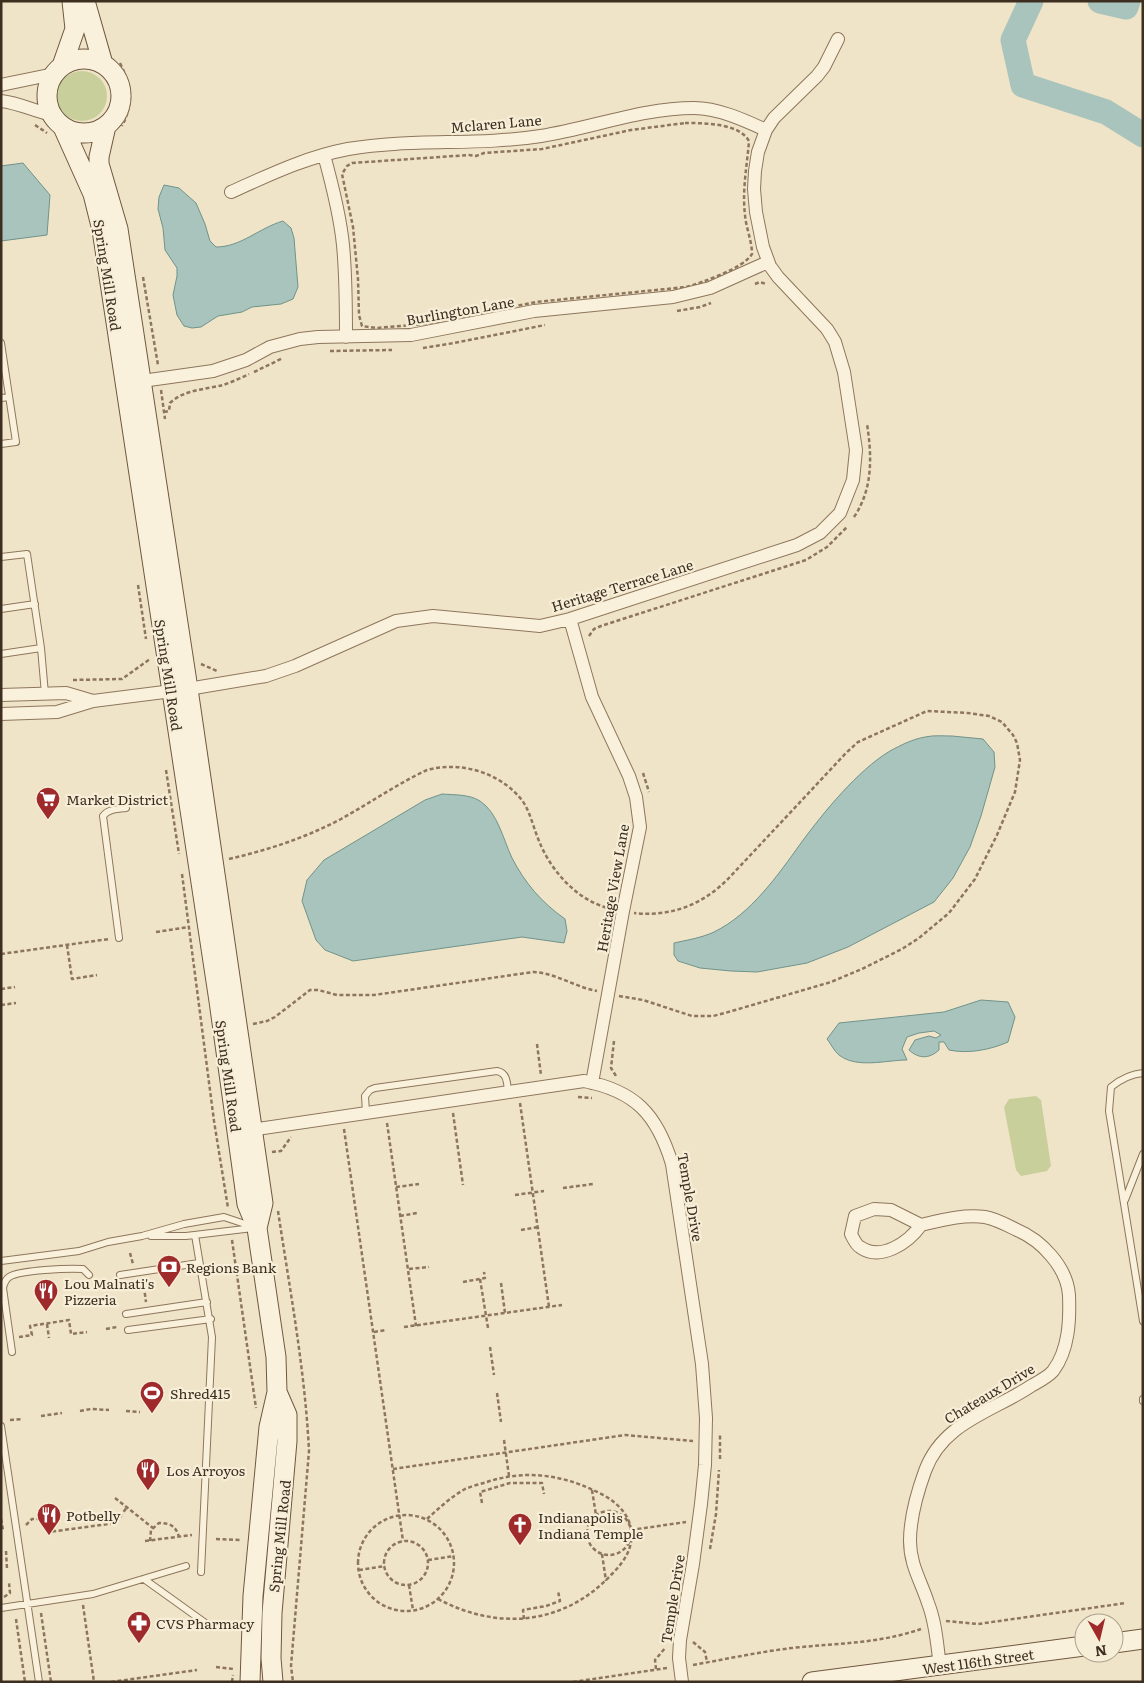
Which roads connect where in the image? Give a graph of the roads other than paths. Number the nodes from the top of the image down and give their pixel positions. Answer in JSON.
{"nodes":[{"id":1,"x":72,"y":1,"type":"edge"},
{"id":2,"x":85,"y":1,"type":"edge"},
{"id":3,"x":838,"y":39,"type":"dead end"},
{"id":4,"x":110,"y":60,"type":"junction"},
{"id":5,"x":58,"y":70,"type":"junction"},
{"id":6,"x":1,"y":85,"type":"edge"},
{"id":7,"x":1,"y":101,"type":"edge"},
{"id":8,"x":55,"y":126,"type":"junction"},
{"id":9,"x":114,"y":127,"type":"junction"},
{"id":10,"x":766,"y":130,"type":"junction"},
{"id":11,"x":324,"y":155,"type":"junction"},
{"id":12,"x":231,"y":192,"type":"dead end"},
{"id":13,"x":768,"y":262,"type":"junction"},
{"id":14,"x":346,"y":337,"type":"junction"},
{"id":15,"x":1,"y":343,"type":"edge"},
{"id":16,"x":2,"y":358,"type":"edge"},
{"id":17,"x":133,"y":382,"type":"junction"},
{"id":18,"x":9,"y":397,"type":"junction"},
{"id":19,"x":1,"y":398,"type":"edge"},
{"id":20,"x":1,"y":444,"type":"edge"},
{"id":21,"x":1,"y":557,"type":"edge"},
{"id":22,"x":34,"y":604,"type":"junction"},
{"id":23,"x":1,"y":609,"type":"edge"},
{"id":24,"x":570,"y":619,"type":"junction"},
{"id":25,"x":41,"y":648,"type":"junction"},
{"id":26,"x":1,"y":654,"type":"edge"},
{"id":27,"x":180,"y":690,"type":"junction"},
{"id":28,"x":44,"y":694,"type":"junction"},
{"id":29,"x":1,"y":695,"type":"edge"},
{"id":30,"x":93,"y":701,"type":"junction"},
{"id":31,"x":1,"y":714,"type":"edge"},
{"id":32,"x":126,"y":808,"type":"dead end"},
{"id":33,"x":116,"y":938,"type":"road end"},
{"id":34,"x":1143,"y":1073,"type":"edge"},
{"id":35,"x":592,"y":1083,"type":"junction"},
{"id":36,"x":508,"y":1091,"type":"junction"},
{"id":37,"x":366,"y":1112,"type":"junction"},
{"id":38,"x":245,"y":1131,"type":"junction"},
{"id":39,"x":1143,"y":1154,"type":"edge"},
{"id":40,"x":1124,"y":1201,"type":"junction"},
{"id":41,"x":922,"y":1225,"type":"junction"},
{"id":42,"x":257,"y":1228,"type":"junction"},
{"id":43,"x":195,"y":1235,"type":"junction"},
{"id":44,"x":142,"y":1236,"type":"junction"},
{"id":45,"x":1,"y":1261,"type":"edge"},
{"id":46,"x":199,"y":1264,"type":"junction"},
{"id":47,"x":120,"y":1275,"type":"dead end"},
{"id":48,"x":89,"y":1276,"type":"dead end"},
{"id":49,"x":207,"y":1302,"type":"junction"},
{"id":50,"x":126,"y":1314,"type":"dead end"},
{"id":51,"x":210,"y":1319,"type":"junction"},
{"id":52,"x":1143,"y":1321,"type":"edge"},
{"id":53,"x":128,"y":1330,"type":"dead end"},
{"id":54,"x":12,"y":1352,"type":"dead end"},
{"id":55,"x":277,"y":1392,"type":"junction"},
{"id":56,"x":1,"y":1426,"type":"edge"},
{"id":57,"x":186,"y":1566,"type":"dead end"},
{"id":58,"x":200,"y":1572,"type":"dead end"},
{"id":59,"x":144,"y":1579,"type":"junction"},
{"id":60,"x":27,"y":1604,"type":"junction"},
{"id":61,"x":1,"y":1608,"type":"edge"},
{"id":62,"x":211,"y":1627,"type":"dead end"},
{"id":63,"x":1143,"y":1639,"type":"edge"},
{"id":64,"x":1124,"y":1642,"type":"edge"},
{"id":65,"x":1074,"y":1647,"type":"edge"},
{"id":66,"x":940,"y":1666,"type":"junction"},
{"id":67,"x":39,"y":1682,"type":"edge"},
{"id":68,"x":250,"y":1682,"type":"edge"},
{"id":69,"x":273,"y":1682,"type":"edge"},
{"id":70,"x":682,"y":1682,"type":"edge"},
{"id":71,"x":812,"y":1682,"type":"edge"}],
"edges":[{"from":1,"to":5,"type":"street"},
{"from":2,"to":4,"type":"street"},
{"from":3,"to":10,"type":"street"},
{"from":4,"to":5,"type":"street"},
{"from":4,"to":9,"type":"street"},
{"from":5,"to":6,"type":"street"},
{"from":5,"to":8,"type":"street"},
{"from":7,"to":8,"type":"street"},
{"from":8,"to":9,"type":"street"},
{"from":8,"to":17,"type":"street","name":"Spring Mill Road"},
{"from":9,"to":17,"type":"street","name":"Spring Mill Road"},
{"from":10,"to":11,"type":"street","name":"Mclaren Lane"},
{"from":10,"to":13,"type":"street"},
{"from":11,"to":12,"type":"street","name":"Mclaren Lane"},
{"from":11,"to":14,"type":"street"},
{"from":13,"to":14,"type":"street","name":"Burlington Lane"},
{"from":13,"to":24,"type":"street","name":"Heritage Terrace Lane"},
{"from":14,"to":17,"type":"street","name":"Burlington Lane"},
{"from":15,"to":16,"type":"lane"},
{"from":16,"to":18,"type":"lane"},
{"from":17,"to":27,"type":"street","name":"Spring Mill Road"},
{"from":18,"to":19,"type":"lane"},
{"from":18,"to":20,"type":"lane"},
{"from":21,"to":22,"type":"lane"},
{"from":22,"to":23,"type":"lane"},
{"from":22,"to":25,"type":"lane"},
{"from":24,"to":27,"type":"street","name":"Heritage Terrace Lane"},
{"from":24,"to":35,"type":"street","name":"Heritage View Lane"},
{"from":25,"to":26,"type":"lane"},
{"from":25,"to":28,"type":"lane"},
{"from":27,"to":30,"type":"street","name":"Heritage Terrace Lane"},
{"from":27,"to":38,"type":"street","name":"Spring Mill Road"},
{"from":28,"to":29,"type":"street"},
{"from":28,"to":30,"type":"street"},
{"from":30,"to":31,"type":"street"},
{"from":32,"to":33,"type":"lane"},
{"from":34,"to":40,"type":"lane"},
{"from":35,"to":36,"type":"street","name":"Temple Drive"},
{"from":35,"to":70,"type":"street","name":"Temple Drive"},
{"from":36,"to":37,"type":"street","name":"Temple Drive"},
{"from":36,"to":37,"type":"lane"},
{"from":37,"to":38,"type":"street","name":"Temple Drive"},
{"from":38,"to":42,"type":"street","name":"Spring Mill Road"},
{"from":39,"to":40,"type":"lane"},
{"from":40,"to":52,"type":"lane"},
{"from":41,"to":41,"type":"street"},
{"from":41,"to":66,"type":"street","name":"Chateaux Drive"},
{"from":42,"to":43,"type":"lane"},
{"from":42,"to":44,"type":"lane"},
{"from":42,"to":55,"type":"street","name":"Spring Mill Road"},
{"from":43,"to":44,"type":"lane"},
{"from":43,"to":46,"type":"lane"},
{"from":44,"to":45,"type":"lane"},
{"from":46,"to":47,"type":"lane"},
{"from":46,"to":49,"type":"lane"},
{"from":48,"to":54,"type":"lane"},
{"from":49,"to":50,"type":"lane"},
{"from":49,"to":51,"type":"lane"},
{"from":51,"to":53,"type":"lane"},
{"from":51,"to":58,"type":"lane"},
{"from":55,"to":68,"type":"street","name":"Spring Mill Road"},
{"from":55,"to":69,"type":"street","name":"Spring Mill Road"},
{"from":56,"to":60,"type":"lane"},
{"from":57,"to":59,"type":"lane"},
{"from":59,"to":60,"type":"lane"},
{"from":59,"to":62,"type":"lane"},
{"from":60,"to":61,"type":"lane"},
{"from":60,"to":67,"type":"lane"},
{"from":63,"to":64,"type":"street"},
{"from":65,"to":66,"type":"street","name":"West 116th Street"},
{"from":66,"to":71,"type":"street","name":"West 116th Street"}]}
